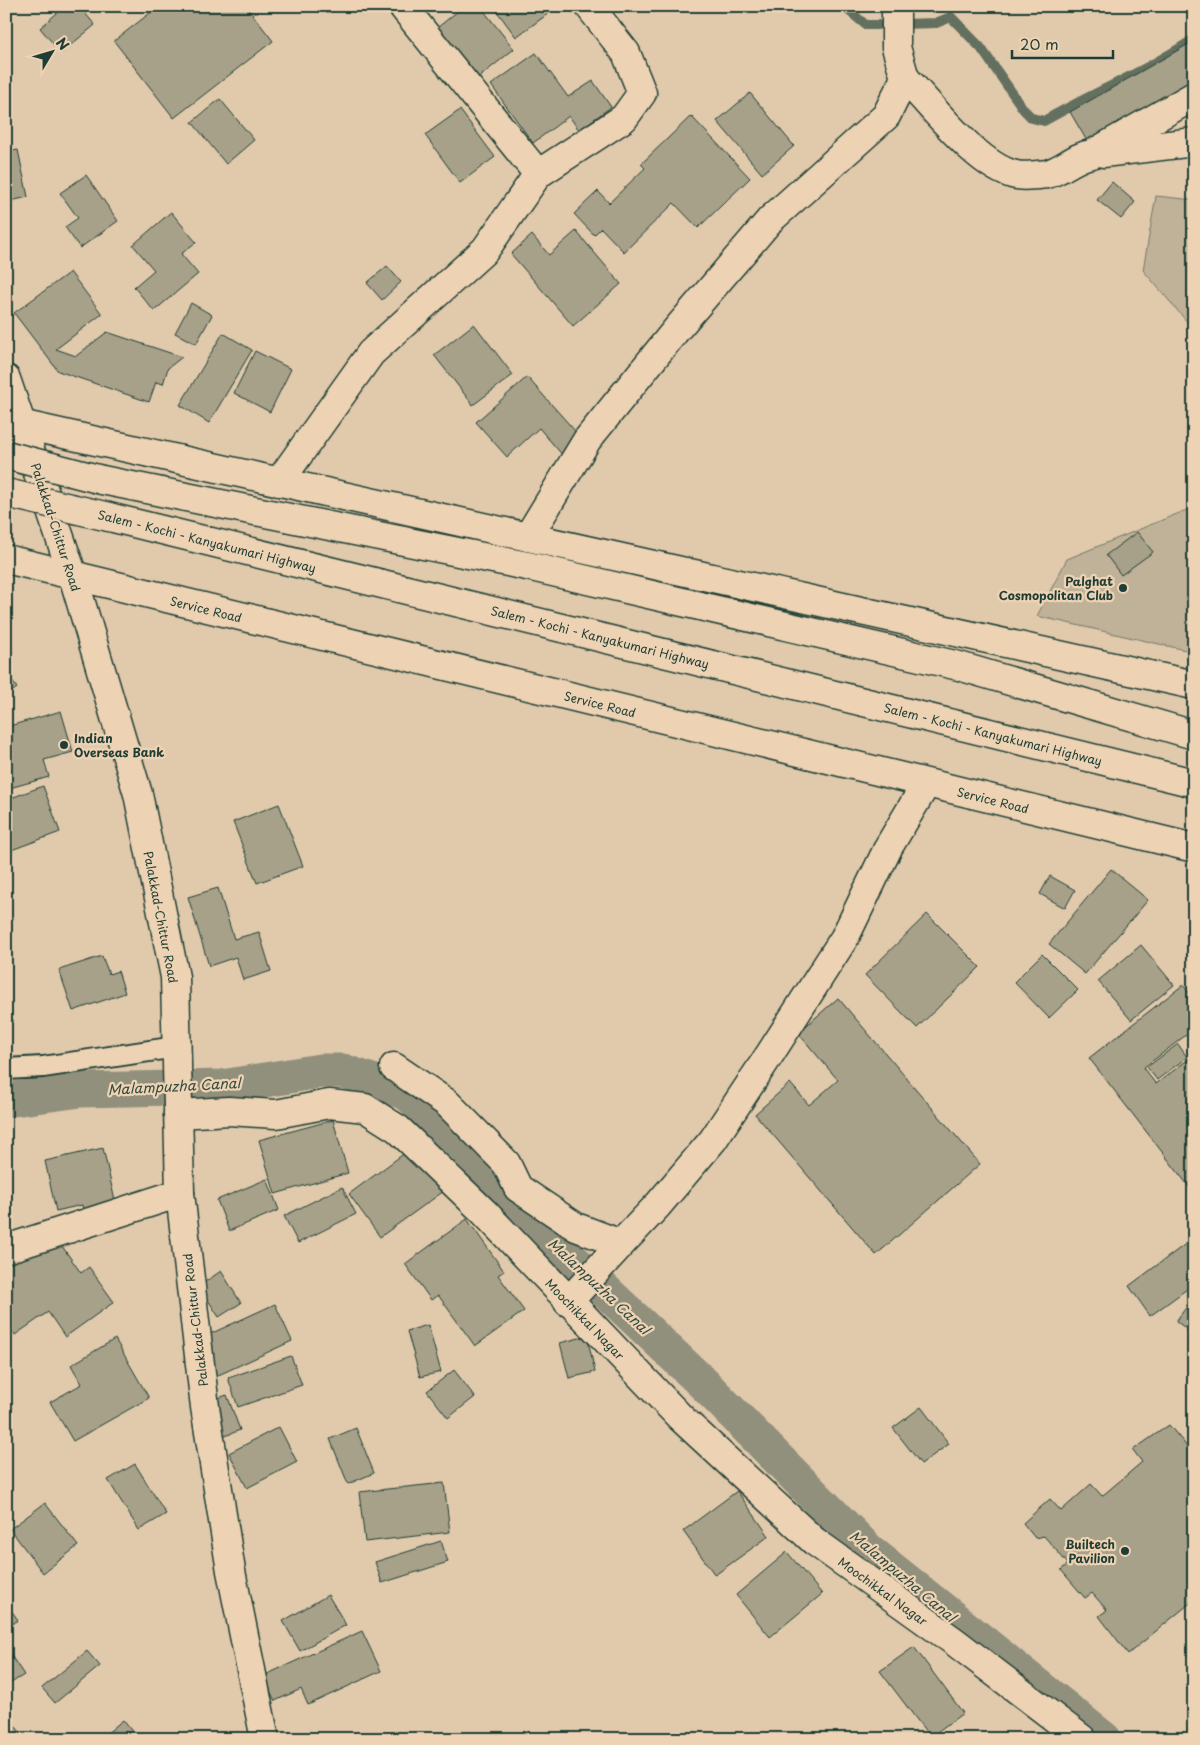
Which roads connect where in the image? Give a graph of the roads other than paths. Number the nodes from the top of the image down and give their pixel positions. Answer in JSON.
{"nodes":[{"id":1,"x":589,"y":6,"type":"edge"},
{"id":2,"x":896,"y":6,"type":"edge"},
{"id":3,"x":404,"y":8,"type":"dead end"},
{"id":4,"x":905,"y":78,"type":"junction"},
{"id":5,"x":1194,"y":96,"type":"edge"},
{"id":6,"x":1194,"y":142,"type":"edge"},
{"id":7,"x":1092,"y":154,"type":"junction"},
{"id":8,"x":538,"y":174,"type":"junction"},
{"id":9,"x":6,"y":380,"type":"edge"},
{"id":10,"x":14,"y":423,"type":"edge"},
{"id":11,"x":6,"y":455,"type":"edge"},
{"id":12,"x":278,"y":482,"type":"junction"},
{"id":13,"x":6,"y":493,"type":"edge"},
{"id":14,"x":528,"y":537,"type":"junction"},
{"id":15,"x":6,"y":559,"type":"edge"},
{"id":16,"x":73,"y":576,"type":"junction"},
{"id":17,"x":1194,"y":686,"type":"edge"},
{"id":18,"x":1194,"y":735,"type":"edge"},
{"id":19,"x":1194,"y":783,"type":"edge"},
{"id":20,"x":926,"y":784,"type":"junction"},
{"id":21,"x":1194,"y":848,"type":"edge"},
{"id":22,"x":176,"y":1048,"type":"junction"},
{"id":23,"x":394,"y":1067,"type":"dead end"},
{"id":24,"x":6,"y":1069,"type":"edge"},
{"id":25,"x":178,"y":1112,"type":"junction"},
{"id":26,"x":180,"y":1193,"type":"junction"},
{"id":27,"x":621,"y":1244,"type":"junction"},
{"id":28,"x":6,"y":1249,"type":"edge"},
{"id":29,"x":568,"y":1302,"type":"junction"},
{"id":30,"x":265,"y":1739,"type":"edge"},
{"id":31,"x":1082,"y":1739,"type":"edge"}],
"edges":[{"from":1,"to":8,"type":"main road"},
{"from":2,"to":4,"type":"main road"},
{"from":3,"to":8,"type":"main road"},
{"from":4,"to":7,"type":"main road"},
{"from":4,"to":14,"type":"main road"},
{"from":5,"to":7,"type":"main road"},
{"from":6,"to":7,"type":"main road"},
{"from":8,"to":12,"type":"main road"},
{"from":9,"to":10,"type":"main road","name":"Palakkad-Chittur Road"},
{"from":10,"to":12,"type":"main road"},
{"from":10,"to":16,"type":"main road","name":"Palakkad-Chittur Road"},
{"from":11,"to":18,"type":"main road","bridge":true},
{"from":12,"to":14,"type":"main road"},
{"from":13,"to":19,"type":"main road","name":"Salem - Kochi - Kanyakumari Highway","bridge":true},
{"from":14,"to":17,"type":"main road"},
{"from":15,"to":16,"type":"main road","name":"Service Road"},
{"from":16,"to":20,"type":"main road","name":"Service Road"},
{"from":16,"to":22,"type":"main road","name":"Palakkad-Chittur Road"},
{"from":20,"to":21,"type":"main road","name":"Service Road"},
{"from":20,"to":27,"type":"main road"},
{"from":22,"to":24,"type":"lane"},
{"from":22,"to":25,"type":"main road","name":"Palakkad-Chittur Road"},
{"from":23,"to":27,"type":"main road"},
{"from":25,"to":26,"type":"main road","name":"Palakkad-Chittur Road"},
{"from":25,"to":29,"type":"main road","name":"Moochikkal Nagar"},
{"from":26,"to":28,"type":"main road"},
{"from":26,"to":30,"type":"main road","name":"Palakkad-Chittur Road"},
{"from":27,"to":29,"type":"main road"},
{"from":29,"to":31,"type":"main road","name":"Moochikkal Nagar"}]}
